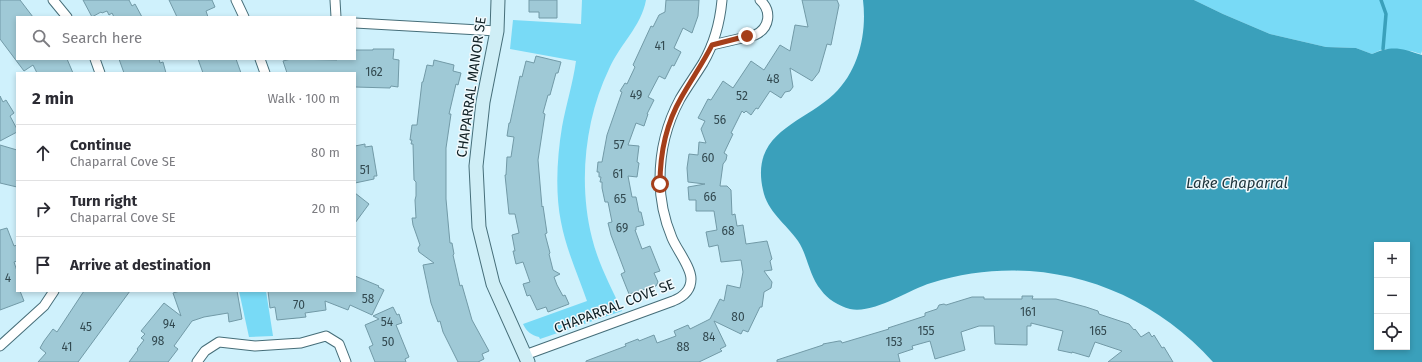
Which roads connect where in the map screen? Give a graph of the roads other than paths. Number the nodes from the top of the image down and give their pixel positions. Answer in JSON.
{"nodes":[{"id":1,"x":53,"y":0,"type":"edge"},
{"id":2,"x":236,"y":0,"type":"edge"},
{"id":3,"x":335,"y":0,"type":"edge"},
{"id":4,"x":498,"y":0,"type":"edge"},
{"id":5,"x":722,"y":0,"type":"edge"},
{"id":6,"x":760,"y":0,"type":"edge"},
{"id":7,"x":66,"y":16,"type":"edge"},
{"id":8,"x":244,"y":16,"type":"edge"},
{"id":9,"x":336,"y":16,"type":"edge"},
{"id":10,"x":356,"y":23,"type":"edge"},
{"id":11,"x":497,"y":31,"type":"junction"},
{"id":12,"x":712,"y":45,"type":"junction"},
{"id":13,"x":95,"y":60,"type":"edge"},
{"id":14,"x":260,"y":60,"type":"edge"},
{"id":15,"x":100,"y":72,"type":"edge"},
{"id":16,"x":265,"y":72,"type":"edge"},
{"id":17,"x":53,"y":292,"type":"edge"},
{"id":18,"x":0,"y":346,"type":"edge"},
{"id":19,"x":526,"y":359,"type":"edge"},
{"id":20,"x":196,"y":362,"type":"edge"},
{"id":21,"x":346,"y":362,"type":"edge"}],
"edges":[{"from":1,"to":7,"type":"street"},
{"from":2,"to":8,"type":"street"},
{"from":3,"to":9,"type":"street"},
{"from":4,"to":11,"type":"street","name":"CHAPARRAL MANOR SE"},
{"from":5,"to":12,"type":"street","name":"CHAPARRAL COVE SE"},
{"from":6,"to":12,"type":"street"},
{"from":10,"to":11,"type":"street"},
{"from":11,"to":19,"type":"street","name":"CHAPARRAL MANOR SE"},
{"from":12,"to":19,"type":"street","name":"CHAPARRAL COVE SE"},
{"from":13,"to":15,"type":"street"},
{"from":14,"to":16,"type":"street"},
{"from":17,"to":18,"type":"street"},
{"from":20,"to":21,"type":"street"}]}
